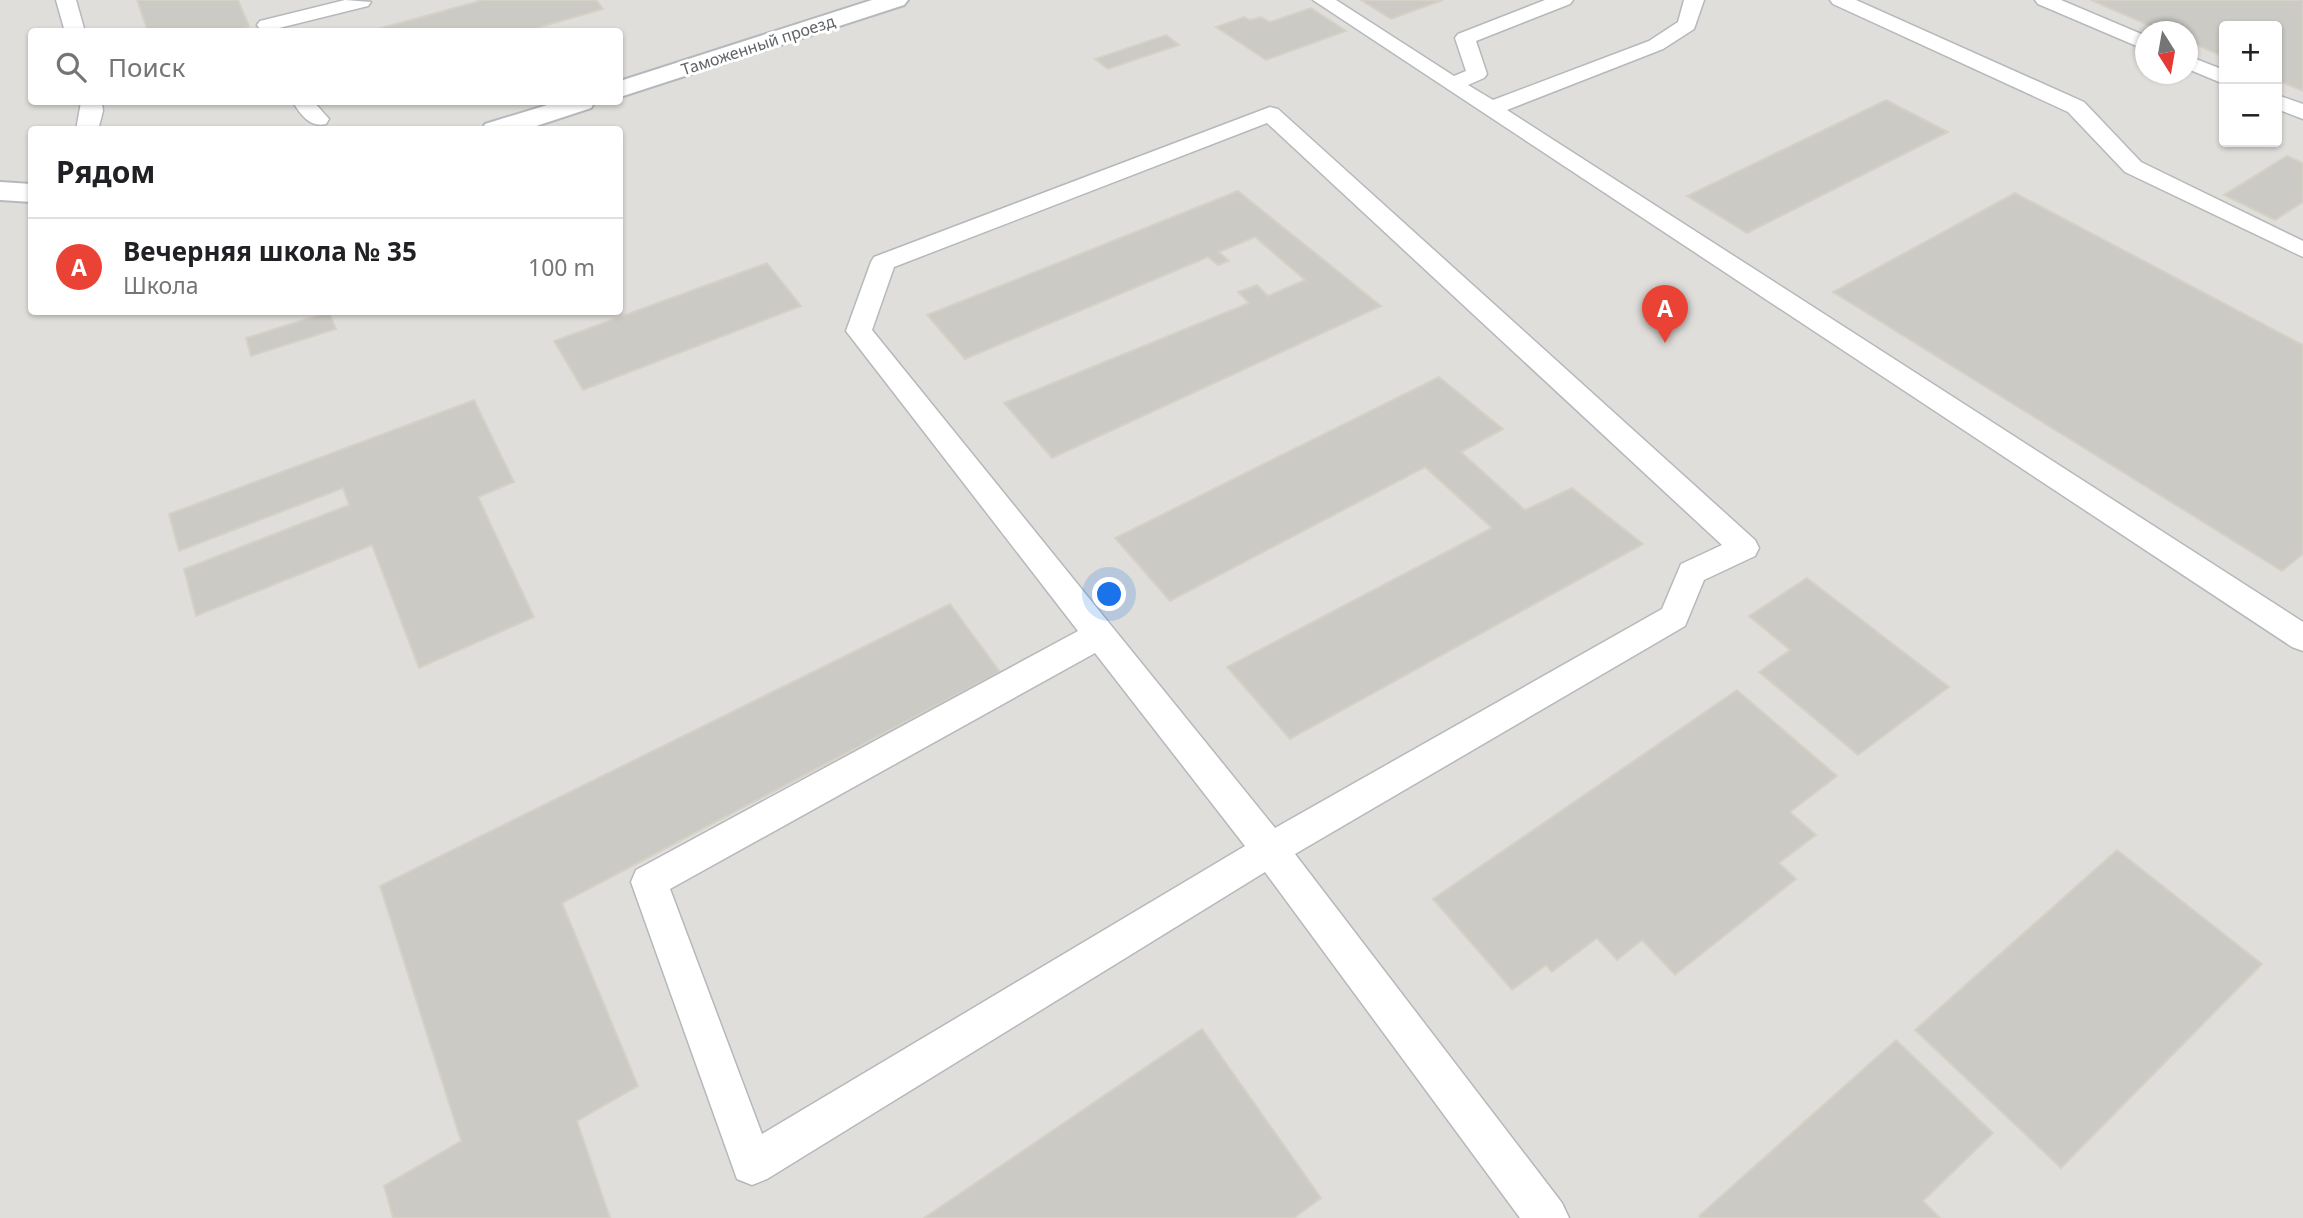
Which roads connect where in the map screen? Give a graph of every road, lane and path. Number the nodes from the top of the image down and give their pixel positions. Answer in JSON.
{"nodes":[{"id":1,"x":66,"y":0,"type":"edge"},
{"id":2,"x":896,"y":0,"type":"edge"},
{"id":3,"x":1323,"y":0,"type":"edge"},
{"id":4,"x":1563,"y":0,"type":"edge"},
{"id":5,"x":1694,"y":0,"type":"edge"},
{"id":6,"x":1840,"y":0,"type":"edge"},
{"id":7,"x":2045,"y":0,"type":"edge"},
{"id":8,"x":361,"y":2,"type":"dead end"},
{"id":9,"x":267,"y":26,"type":"edge"},
{"id":10,"x":74,"y":28,"type":"edge"},
{"id":11,"x":2135,"y":39,"type":"edge"},
{"id":12,"x":2198,"y":66,"type":"edge"},
{"id":13,"x":2219,"y":76,"type":"edge"},
{"id":14,"x":1451,"y":84,"type":"junction"},
{"id":15,"x":623,"y":88,"type":"edge"},
{"id":16,"x":2282,"y":103,"type":"edge"},
{"id":17,"x":91,"y":105,"type":"edge"},
{"id":18,"x":306,"y":105,"type":"edge"},
{"id":19,"x":573,"y":105,"type":"edge"},
{"id":20,"x":1490,"y":109,"type":"junction"},
{"id":21,"x":2303,"y":112,"type":"edge"},
{"id":22,"x":318,"y":119,"type":"dead end"},
{"id":23,"x":88,"y":126,"type":"edge"},
{"id":24,"x":507,"y":126,"type":"edge"},
{"id":25,"x":2303,"y":250,"type":"edge"},
{"id":26,"x":1100,"y":635,"type":"junction"},
{"id":27,"x":2303,"y":638,"type":"edge"},
{"id":28,"x":1270,"y":850,"type":"junction"},
{"id":29,"x":1547,"y":1218,"type":"edge"}],
"edges":[{"from":1,"to":10,"type":"lane"},
{"from":2,"to":15,"type":"street","name":"Таможенный проезд"},
{"from":3,"to":14,"type":"lane"},
{"from":4,"to":14,"type":"lane"},
{"from":5,"to":20,"type":"lane"},
{"from":6,"to":25,"type":"lane"},
{"from":7,"to":11,"type":"lane"},
{"from":8,"to":9,"type":"lane"},
{"from":12,"to":13,"type":"lane"},
{"from":14,"to":20,"type":"lane"},
{"from":16,"to":21,"type":"lane"},
{"from":17,"to":23,"type":"lane"},
{"from":18,"to":22,"type":"lane"},
{"from":19,"to":24,"type":"street"},
{"from":20,"to":27,"type":"lane"},
{"from":26,"to":28,"type":"lane"},
{"from":26,"to":28,"type":"lane"},
{"from":26,"to":28,"type":"lane"},
{"from":28,"to":29,"type":"lane"}]}
